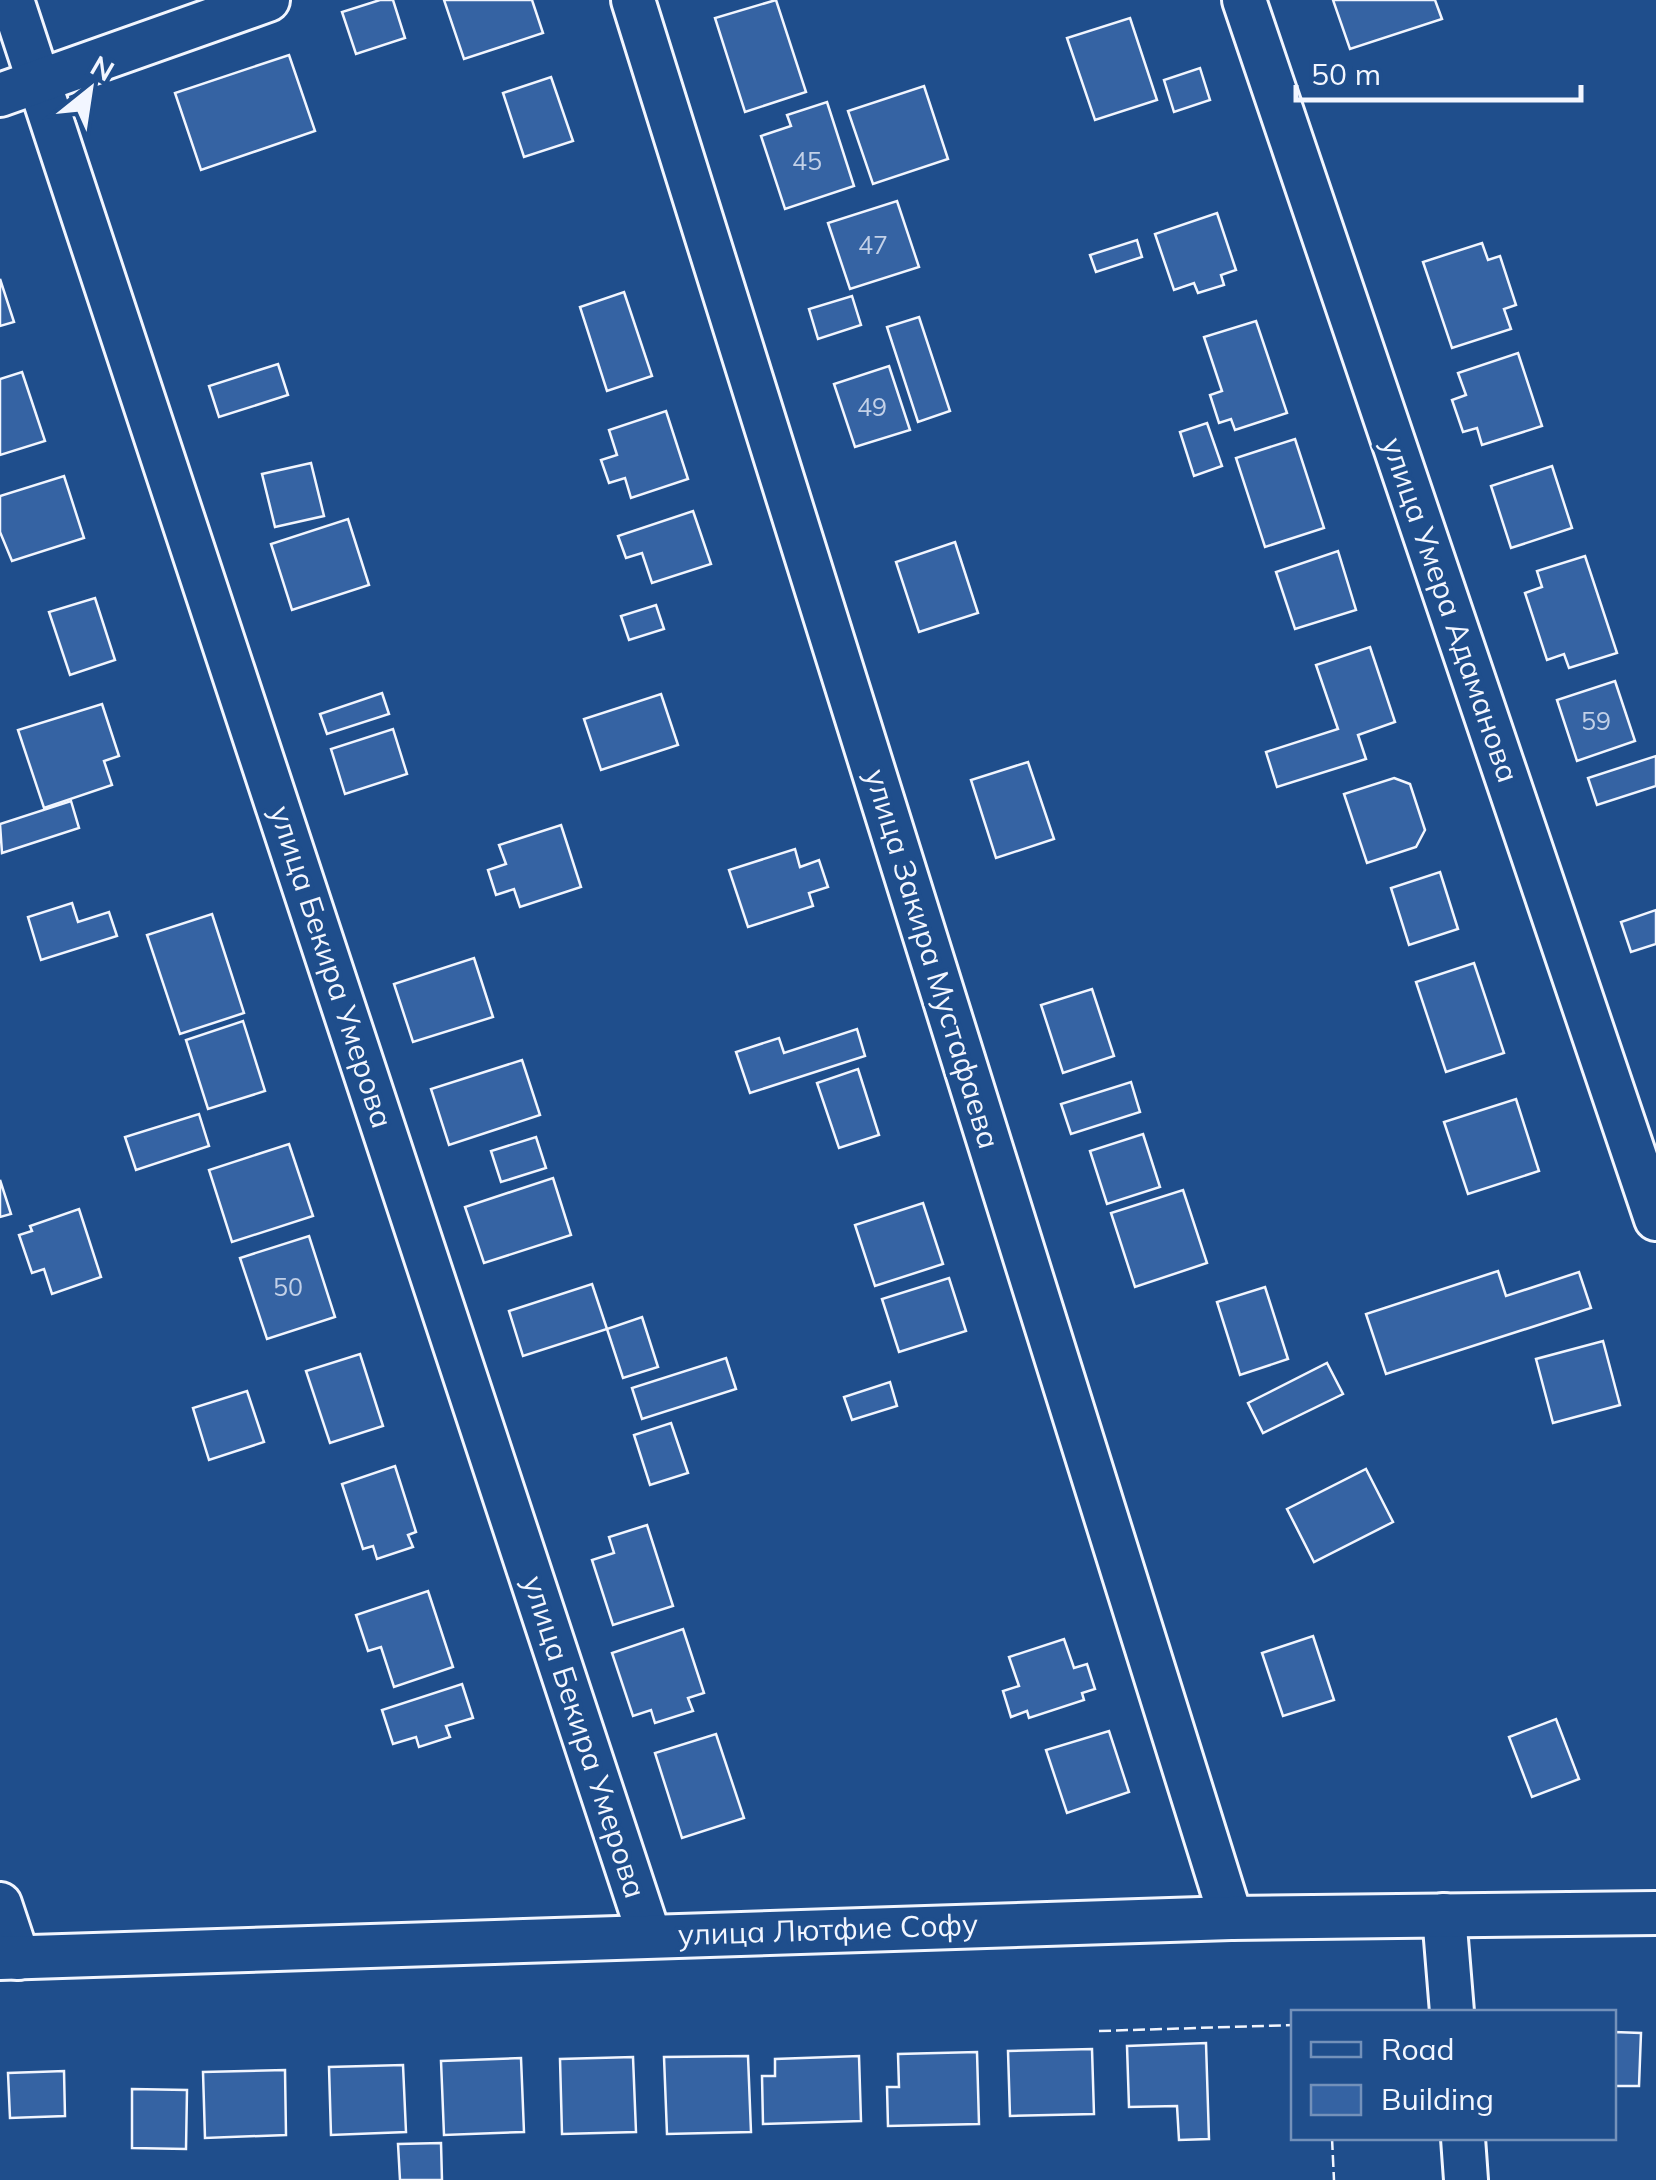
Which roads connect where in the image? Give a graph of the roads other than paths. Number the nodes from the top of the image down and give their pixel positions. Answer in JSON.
{"nodes":[{"id":1,"x":12,"y":0,"type":"edge"},
{"id":2,"x":268,"y":0,"type":"edge"},
{"id":3,"x":634,"y":0,"type":"edge"},
{"id":4,"x":1244,"y":0,"type":"edge"},
{"id":5,"x":40,"y":82,"type":"junction"},
{"id":6,"x":0,"y":95,"type":"edge"},
{"id":7,"x":1656,"y":1219,"type":"edge"},
{"id":8,"x":0,"y":1904,"type":"edge"},
{"id":9,"x":1656,"y":1913,"type":"edge"},
{"id":10,"x":1444,"y":1915,"type":"junction"},
{"id":11,"x":1231,"y":1918,"type":"junction"},
{"id":12,"x":648,"y":1935,"type":"junction"},
{"id":13,"x":9,"y":1958,"type":"edge"},
{"id":14,"x":1452,"y":2010,"type":"edge"},
{"id":15,"x":1463,"y":2140,"type":"edge"},
{"id":16,"x":1466,"y":2180,"type":"edge"}],
"edges":[{"from":1,"to":5,"type":"street","name":"улица Бекира Умерова"},
{"from":2,"to":5,"type":"street"},
{"from":3,"to":11,"type":"street","name":"улица Закира Мустафаева"},
{"from":4,"to":7,"type":"street","name":"улица Умера Адаманова"},
{"from":5,"to":6,"type":"street"},
{"from":5,"to":12,"type":"street","name":"улица Бекира Умерова"},
{"from":8,"to":13,"type":"street"},
{"from":9,"to":10,"type":"street","name":"улица Лютфие Софу"},
{"from":10,"to":11,"type":"street","name":"улица Лютфие Софу"},
{"from":10,"to":14,"type":"street"},
{"from":11,"to":12,"type":"street","name":"улица Лютфие Софу"},
{"from":12,"to":13,"type":"street","name":"улица Лютфие Софу"},
{"from":15,"to":16,"type":"street"}]}
